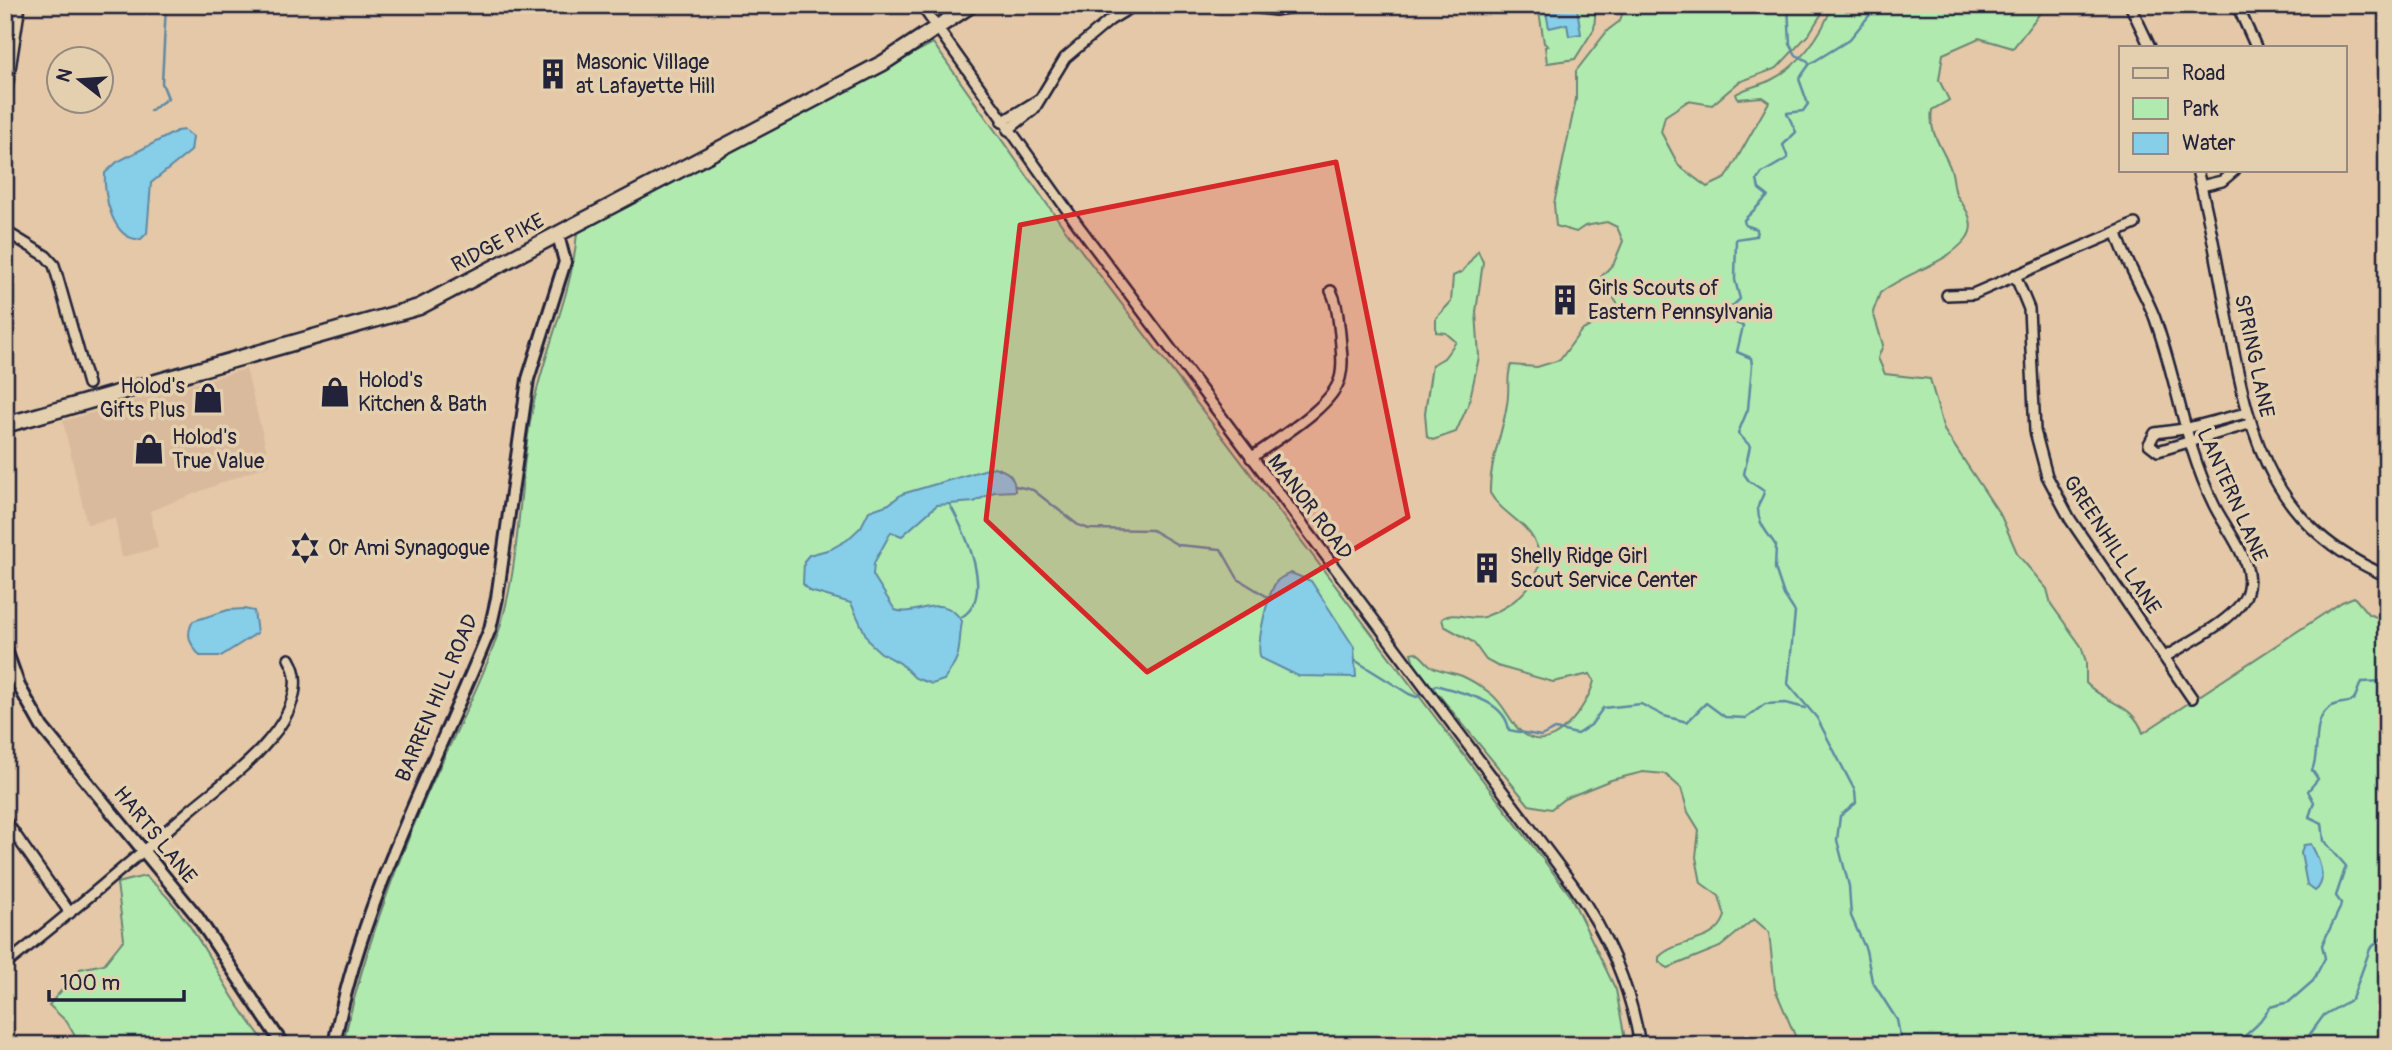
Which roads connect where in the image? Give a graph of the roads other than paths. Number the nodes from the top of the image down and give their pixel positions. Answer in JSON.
{"nodes":[{"id":1,"x":20,"y":5,"type":"edge"},
{"id":2,"x":921,"y":5,"type":"edge"},
{"id":3,"x":971,"y":5,"type":"edge"},
{"id":4,"x":1135,"y":5,"type":"edge"},
{"id":5,"x":1237,"y":5,"type":"edge"},
{"id":6,"x":1304,"y":5,"type":"edge"},
{"id":7,"x":2130,"y":5,"type":"edge"},
{"id":8,"x":2237,"y":5,"type":"edge"},
{"id":9,"x":936,"y":29,"type":"junction"},
{"id":10,"x":2150,"y":46,"type":"edge"},
{"id":11,"x":2256,"y":46,"type":"edge"},
{"id":12,"x":1038,"y":100,"type":"junction"},
{"id":13,"x":5,"y":101,"type":"edge"},
{"id":14,"x":1002,"y":122,"type":"junction"},
{"id":15,"x":1008,"y":130,"type":"junction"},
{"id":16,"x":2198,"y":172,"type":"edge"},
{"id":17,"x":2233,"y":172,"type":"edge"},
{"id":18,"x":2201,"y":186,"type":"junction"},
{"id":19,"x":2135,"y":224,"type":"dead end"},
{"id":20,"x":5,"y":231,"type":"edge"},
{"id":21,"x":2117,"y":233,"type":"junction"},
{"id":22,"x":558,"y":235,"type":"junction"},
{"id":23,"x":2015,"y":275,"type":"junction"},
{"id":24,"x":1331,"y":291,"type":"dead end"},
{"id":25,"x":1947,"y":295,"type":"dead end"},
{"id":26,"x":88,"y":384,"type":"dead end"},
{"id":27,"x":2246,"y":413,"type":"junction"},
{"id":28,"x":2249,"y":424,"type":"junction"},
{"id":29,"x":5,"y":425,"type":"edge"},
{"id":30,"x":2184,"y":429,"type":"junction"},
{"id":31,"x":2188,"y":440,"type":"junction"},
{"id":32,"x":1251,"y":458,"type":"junction"},
{"id":33,"x":2387,"y":576,"type":"edge"},
{"id":34,"x":5,"y":647,"type":"edge"},
{"id":35,"x":2165,"y":657,"type":"junction"},
{"id":36,"x":289,"y":659,"type":"dead end"},
{"id":37,"x":2192,"y":698,"type":"dead end"},
{"id":38,"x":5,"y":820,"type":"edge"},
{"id":39,"x":145,"y":850,"type":"junction"},
{"id":40,"x":70,"y":913,"type":"junction"},
{"id":41,"x":5,"y":965,"type":"edge"},
{"id":42,"x":283,"y":1045,"type":"edge"},
{"id":43,"x":334,"y":1045,"type":"edge"},
{"id":44,"x":1640,"y":1045,"type":"edge"}],
"edges":[{"from":1,"to":13,"type":"street"},
{"from":2,"to":9,"type":"street","name":"MANOR ROAD"},
{"from":3,"to":9,"type":"main road","name":"RIDGE PIKE"},
{"from":4,"to":12,"type":"street"},
{"from":5,"to":6,"type":"street"},
{"from":7,"to":10,"type":"street"},
{"from":8,"to":11,"type":"street"},
{"from":9,"to":14,"type":"street","name":"MANOR ROAD"},
{"from":9,"to":22,"type":"main road","name":"RIDGE PIKE"},
{"from":12,"to":14,"type":"street"},
{"from":12,"to":15,"type":"street"},
{"from":14,"to":15,"type":"street","name":"MANOR ROAD"},
{"from":15,"to":32,"type":"street","name":"MANOR ROAD"},
{"from":16,"to":18,"type":"street","name":"SPRING LANE"},
{"from":17,"to":18,"type":"street"},
{"from":18,"to":27,"type":"street","name":"SPRING LANE"},
{"from":19,"to":21,"type":"street"},
{"from":20,"to":26,"type":"street"},
{"from":21,"to":23,"type":"street"},
{"from":21,"to":30,"type":"street","name":"LANTERN LANE"},
{"from":22,"to":29,"type":"main road","name":"RIDGE PIKE"},
{"from":22,"to":43,"type":"street","name":"BARREN HILL ROAD"},
{"from":23,"to":25,"type":"street"},
{"from":23,"to":35,"type":"street","name":"GREENHILL LANE"},
{"from":24,"to":32,"type":"street"},
{"from":27,"to":28,"type":"street","name":"SPRING LANE"},
{"from":27,"to":30,"type":"street"},
{"from":28,"to":31,"type":"street"},
{"from":28,"to":33,"type":"street","name":"SPRING LANE"},
{"from":30,"to":31,"type":"street","name":"LANTERN LANE"},
{"from":30,"to":31,"type":"street"},
{"from":31,"to":35,"type":"street","name":"LANTERN LANE"},
{"from":32,"to":44,"type":"street","name":"MANOR ROAD"},
{"from":34,"to":39,"type":"street","name":"HARTS LANE"},
{"from":35,"to":37,"type":"street","name":"GREENHILL LANE"},
{"from":36,"to":39,"type":"street"},
{"from":38,"to":40,"type":"street"},
{"from":39,"to":40,"type":"street"},
{"from":39,"to":42,"type":"street","name":"HARTS LANE"},
{"from":40,"to":41,"type":"street"}]}
